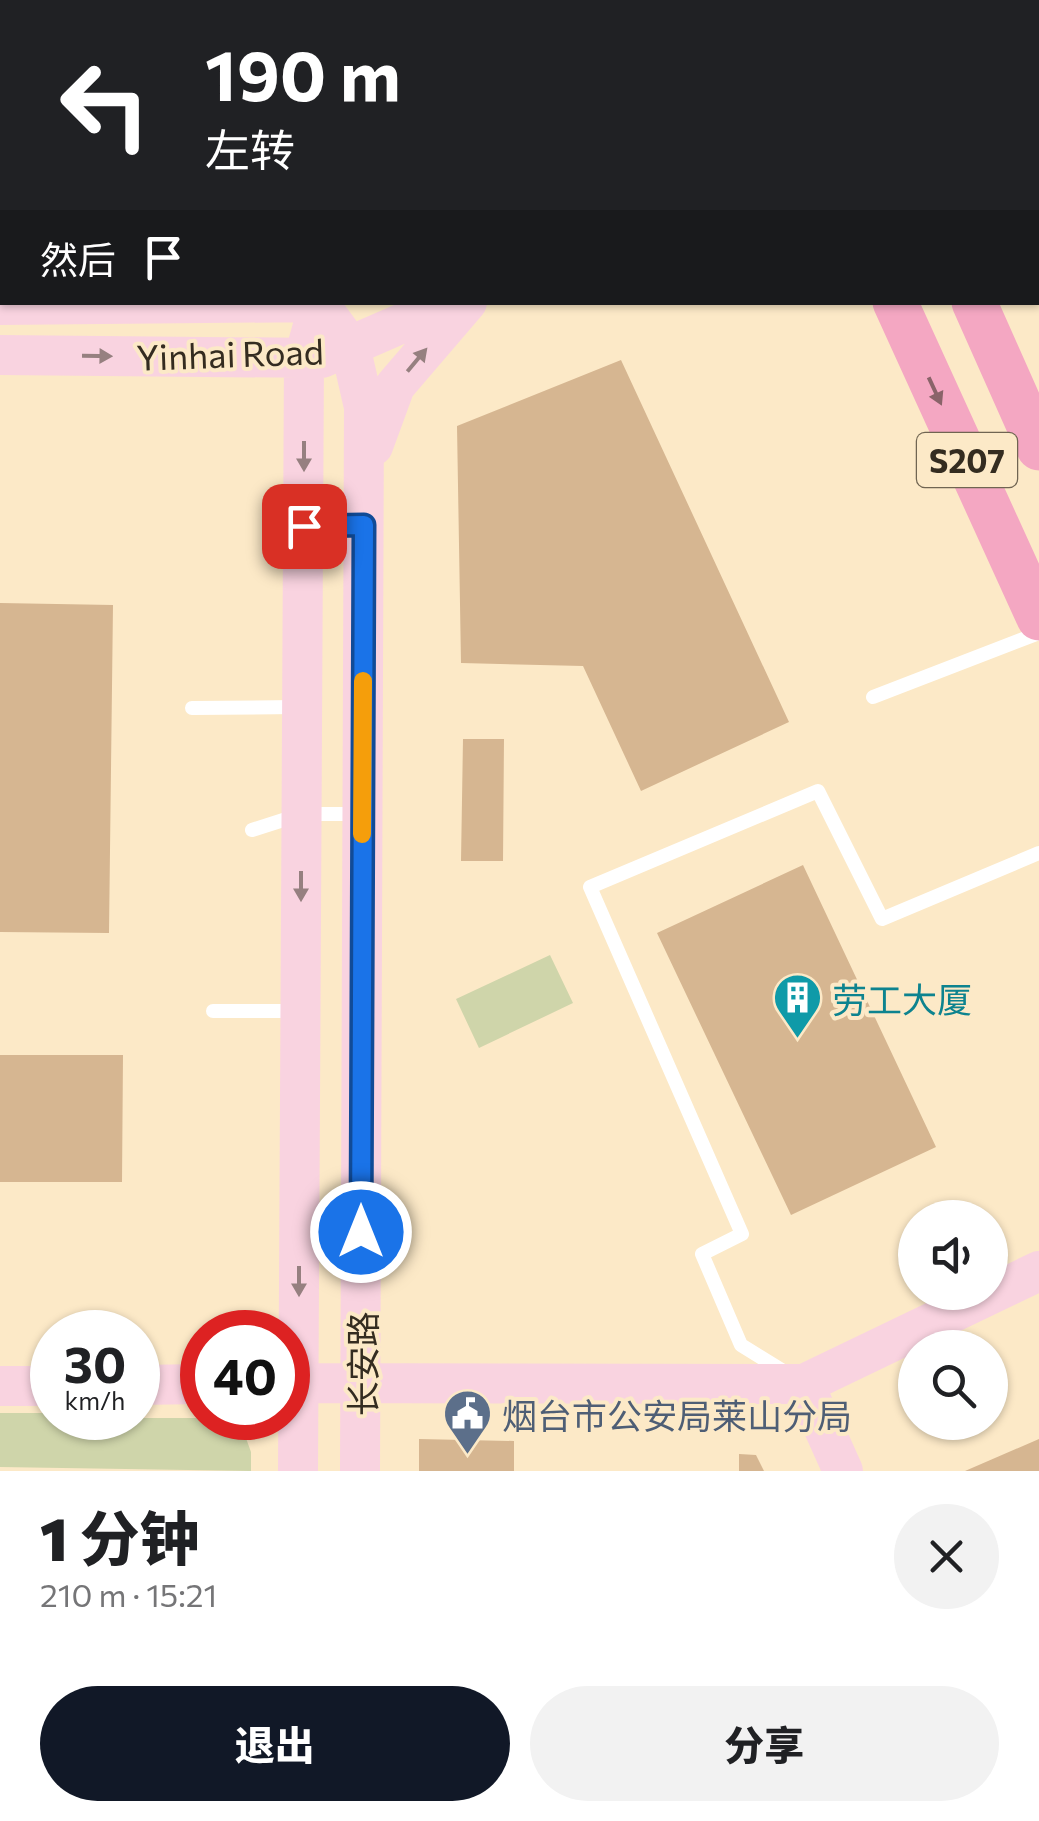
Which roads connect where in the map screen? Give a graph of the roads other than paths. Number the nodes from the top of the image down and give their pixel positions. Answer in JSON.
{"nodes":[{"id":1,"x":319,"y":305,"type":"edge"},
{"id":2,"x":321,"y":305,"type":"edge"},
{"id":3,"x":444,"y":305,"type":"edge"},
{"id":4,"x":464,"y":305,"type":"edge"},
{"id":5,"x":895,"y":305,"type":"edge"},
{"id":6,"x":975,"y":305,"type":"edge"},
{"id":7,"x":350,"y":346,"type":"junction"},
{"id":8,"x":0,"y":355,"type":"edge"},
{"id":9,"x":304,"y":358,"type":"junction"},
{"id":10,"x":1039,"y":448,"type":"edge"},
{"id":11,"x":364,"y":479,"type":"junction"},
{"id":12,"x":364,"y":525,"type":"junction"},
{"id":13,"x":304,"y":526,"type":"junction"},
{"id":14,"x":1039,"y":618,"type":"edge"},
{"id":15,"x":1039,"y":633,"type":"edge"},
{"id":16,"x":873,"y":697,"type":"dead end"},
{"id":17,"x":302,"y":707,"type":"junction"},
{"id":18,"x":192,"y":708,"type":"dead end"},
{"id":19,"x":302,"y":814,"type":"junction"},
{"id":20,"x":362,"y":814,"type":"junction"},
{"id":21,"x":252,"y":830,"type":"dead end"},
{"id":22,"x":1039,"y":854,"type":"edge"},
{"id":23,"x":214,"y":1011,"type":"dead end"},
{"id":24,"x":300,"y":1012,"type":"junction"},
{"id":25,"x":1039,"y":1271,"type":"edge"},
{"id":26,"x":294,"y":1310,"type":"edge"},
{"id":27,"x":310,"y":1384,"type":"edge"},
{"id":28,"x":804,"y":1384,"type":"junction"},
{"id":29,"x":360,"y":1385,"type":"junction"},
{"id":30,"x":0,"y":1386,"type":"edge"},
{"id":31,"x":30,"y":1386,"type":"edge"},
{"id":32,"x":296,"y":1440,"type":"edge"},
{"id":33,"x":298,"y":1471,"type":"edge"},
{"id":34,"x":360,"y":1471,"type":"edge"},
{"id":35,"x":843,"y":1471,"type":"edge"}],
"edges":[{"from":1,"to":9,"type":"street"},
{"from":2,"to":7,"type":"street","name":"长安路"},
{"from":3,"to":7,"type":"street","name":"Yinhai Road"},
{"from":11,"to":4,"type":"street","one_way":true},
{"from":5,"to":14,"type":"main road","number":"S207","one_way":true},
{"from":6,"to":10,"type":"main road","number":"S207"},
{"from":7,"to":9,"type":"street","name":"Yinhai Road"},
{"from":7,"to":11,"type":"street","name":"长安路"},
{"from":8,"to":9,"type":"street","name":"Yinhai Road","one_way":true},
{"from":9,"to":13,"type":"street","one_way":true},
{"from":11,"to":12,"type":"street","name":"长安路"},
{"from":12,"to":13,"type":"street"},
{"from":12,"to":20,"type":"street","name":"长安路"},
{"from":13,"to":17,"type":"street"},
{"from":15,"to":16,"type":"lane"},
{"from":17,"to":18,"type":"lane"},
{"from":17,"to":19,"type":"street"},
{"from":19,"to":20,"type":"lane"},
{"from":19,"to":21,"type":"lane"},
{"from":19,"to":24,"type":"street","one_way":true},
{"from":20,"to":29,"type":"street","name":"长安路"},
{"from":22,"to":28,"type":"lane"},
{"from":23,"to":24,"type":"lane"},
{"from":24,"to":26,"type":"street","one_way":true},
{"from":25,"to":28,"type":"street"},
{"from":27,"to":29,"type":"street"},
{"from":28,"to":29,"type":"street"},
{"from":28,"to":35,"type":"street"},
{"from":29,"to":34,"type":"street","name":"长安路"},
{"from":30,"to":31,"type":"street"},
{"from":32,"to":33,"type":"street"}]}
